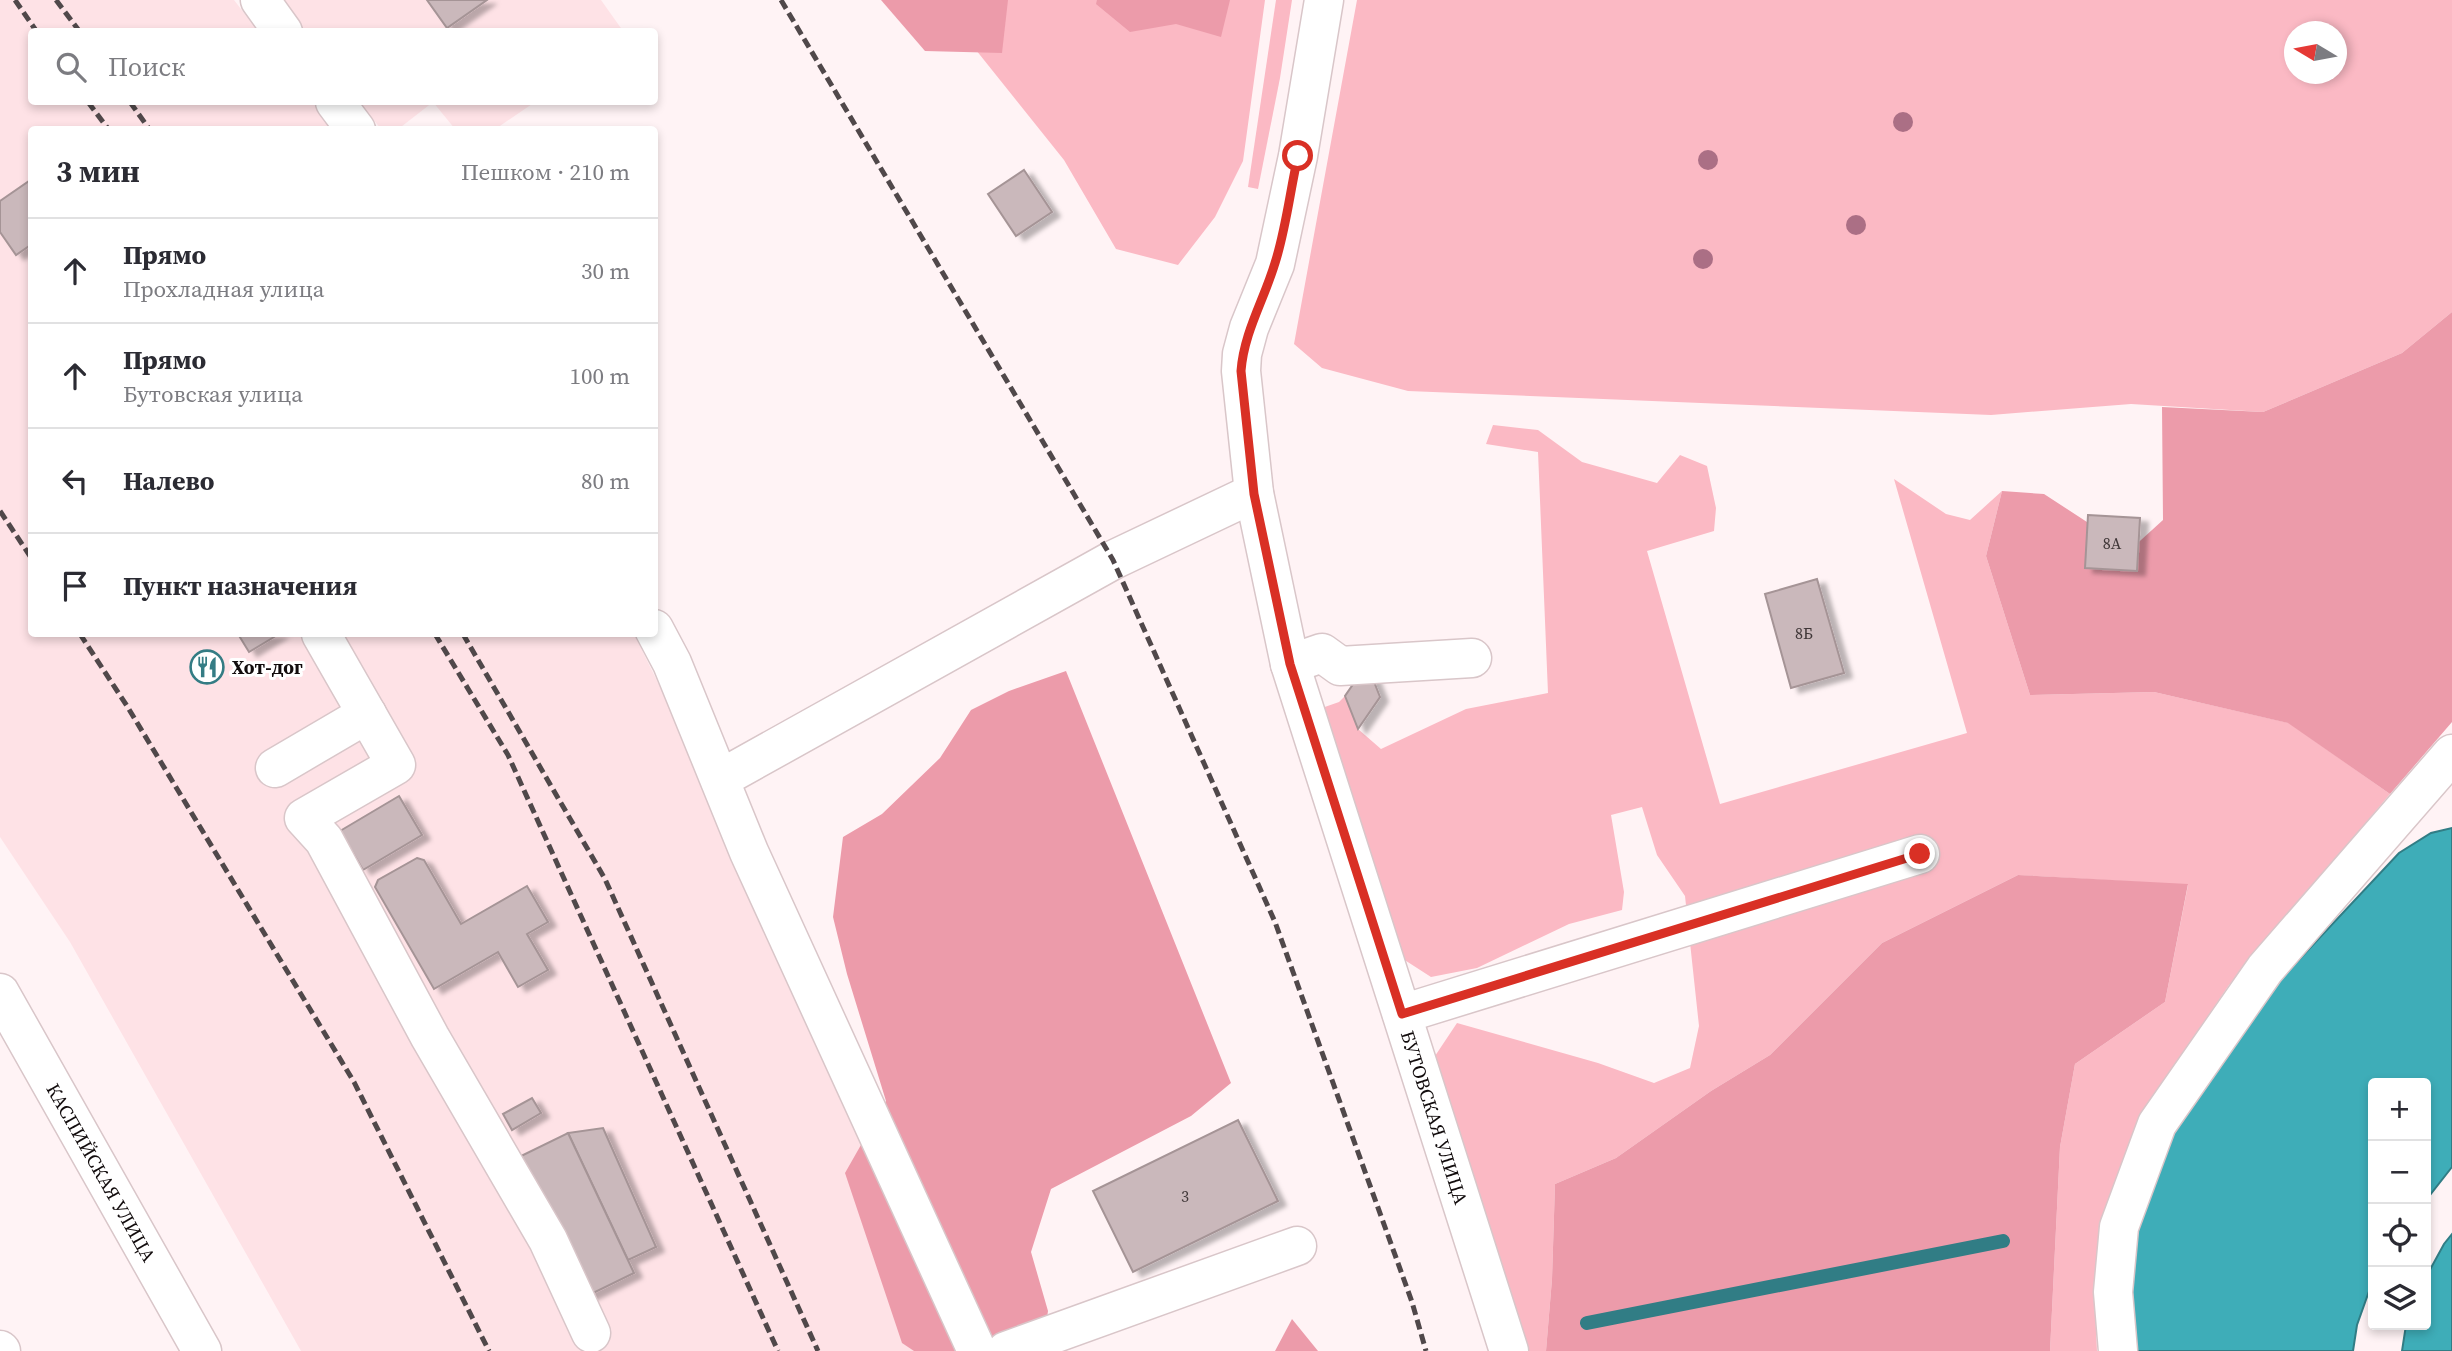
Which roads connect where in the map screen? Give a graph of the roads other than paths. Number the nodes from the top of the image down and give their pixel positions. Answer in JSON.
{"nodes":[{"id":1,"x":260,"y":0,"type":"edge"},
{"id":2,"x":1324,"y":0,"type":"edge"},
{"id":3,"x":280,"y":28,"type":"edge"},
{"id":4,"x":337,"y":105,"type":"edge"},
{"id":5,"x":353,"y":126,"type":"edge"},
{"id":6,"x":1254,"y":494,"type":"junction"},
{"id":7,"x":323,"y":637,"type":"edge"},
{"id":8,"x":658,"y":637,"type":"edge"},
{"id":9,"x":1472,"y":658,"type":"dead end"},
{"id":10,"x":1290,"y":664,"type":"junction"},
{"id":11,"x":367,"y":714,"type":"junction"},
{"id":12,"x":2452,"y":754,"type":"edge"},
{"id":13,"x":275,"y":768,"type":"dead end"},
{"id":14,"x":720,"y":779,"type":"junction"},
{"id":15,"x":1920,"y":854,"type":"dead end"},
{"id":16,"x":0,"y":993,"type":"edge"},
{"id":17,"x":1402,"y":1014,"type":"junction"},
{"id":18,"x":1297,"y":1246,"type":"dead end"},
{"id":19,"x":591,"y":1333,"type":"dead end"},
{"id":20,"x":202,"y":1351,"type":"edge"},
{"id":21,"x":977,"y":1351,"type":"edge"},
{"id":22,"x":1006,"y":1351,"type":"edge"},
{"id":23,"x":1509,"y":1351,"type":"edge"},
{"id":24,"x":2119,"y":1351,"type":"edge"}],
"edges":[{"from":1,"to":3,"type":"main road"},
{"from":2,"to":6,"type":"main road","name":"БУТОВСКАЯ УЛИЦА"},
{"from":4,"to":5,"type":"main road"},
{"from":6,"to":10,"type":"main road","name":"БУТОВСКАЯ УЛИЦА"},
{"from":6,"to":14,"type":"main road"},
{"from":7,"to":11,"type":"main road"},
{"from":8,"to":14,"type":"main road"},
{"from":9,"to":10,"type":"main road"},
{"from":10,"to":17,"type":"main road","name":"БУТОВСКАЯ УЛИЦА"},
{"from":11,"to":13,"type":"main road"},
{"from":11,"to":19,"type":"main road"},
{"from":12,"to":24,"type":"main road"},
{"from":14,"to":21,"type":"main road"},
{"from":15,"to":17,"type":"main road"},
{"from":16,"to":20,"type":"main road","name":"КАСПИЙСКАЯ УЛИЦА"},
{"from":17,"to":23,"type":"main road","name":"БУТОВСКАЯ УЛИЦА"},
{"from":18,"to":22,"type":"main road"}]}
